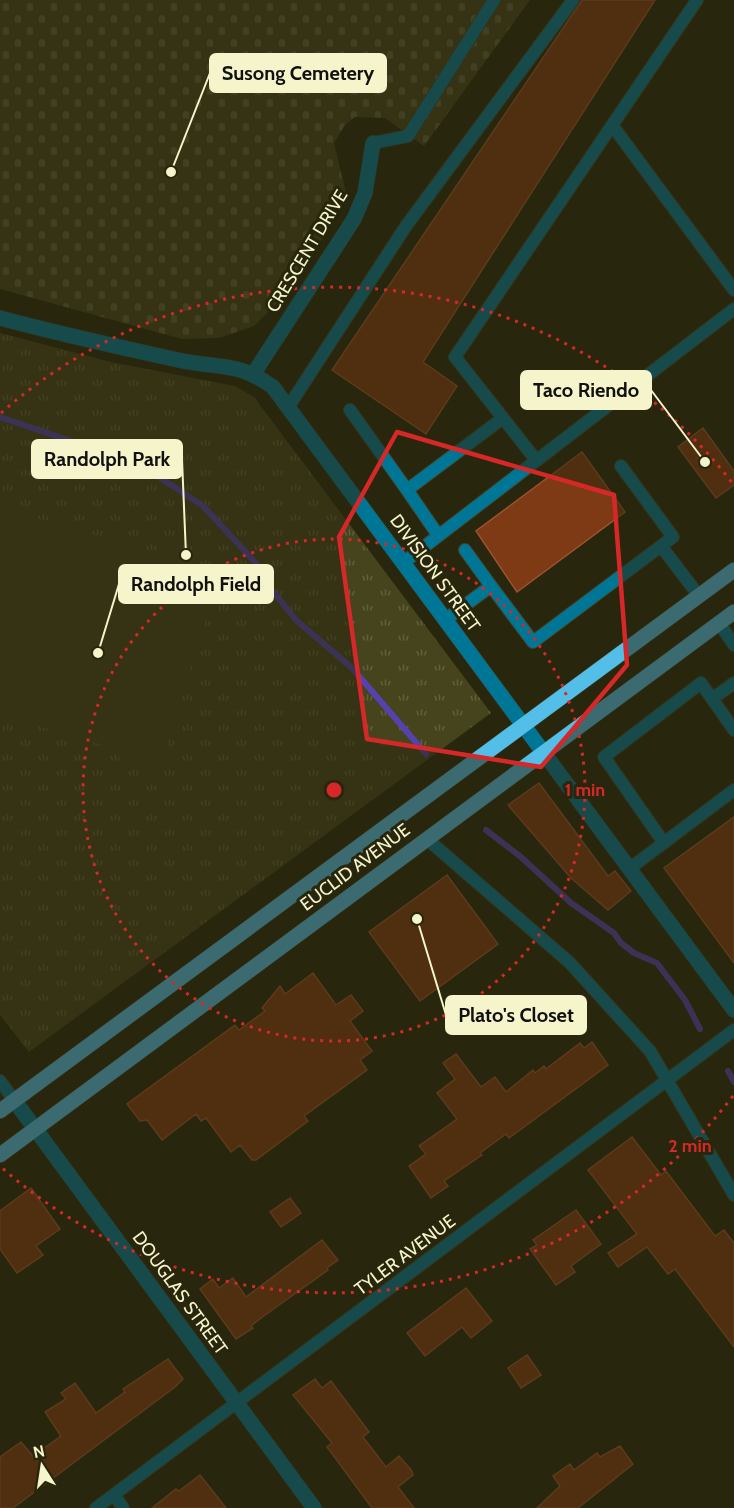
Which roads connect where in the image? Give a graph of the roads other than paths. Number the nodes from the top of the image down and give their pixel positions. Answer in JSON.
{"nodes":[{"id":1,"x":494,"y":0,"type":"edge"},
{"id":2,"x":573,"y":0,"type":"edge"},
{"id":3,"x":697,"y":0,"type":"edge"},
{"id":4,"x":612,"y":125,"type":"junction"},
{"id":5,"x":373,"y":143,"type":"joint"},
{"id":6,"x":734,"y":290,"type":"edge"},
{"id":7,"x":734,"y":309,"type":"edge"},
{"id":8,"x":0,"y":318,"type":"edge"},
{"id":9,"x":254,"y":373,"type":"junction"},
{"id":10,"x":289,"y":406,"type":"junction"},
{"id":11,"x":350,"y":411,"type":"dead end"},
{"id":12,"x":503,"y":418,"type":"junction"},
{"id":13,"x":536,"y":460,"type":"junction"},
{"id":14,"x":621,"y":466,"type":"dead end"},
{"id":15,"x":407,"y":490,"type":"junction"},
{"id":16,"x":438,"y":535,"type":"junction"},
{"id":17,"x":661,"y":546,"type":"junction"},
{"id":18,"x":465,"y":550,"type":"dead end"},
{"id":19,"x":402,"y":562,"type":"junction"},
{"id":20,"x":734,"y":570,"type":"edge"},
{"id":21,"x":491,"y":586,"type":"junction"},
{"id":22,"x":699,"y":596,"type":"junction"},
{"id":23,"x":734,"y":612,"type":"edge"},
{"id":24,"x":445,"y":620,"type":"junction"},
{"id":25,"x":719,"y":623,"type":"junction"},
{"id":26,"x":734,"y":645,"type":"edge"},
{"id":27,"x":734,"y":683,"type":"edge"},
{"id":28,"x":712,"y":699,"type":"junction"},
{"id":29,"x":522,"y":726,"type":"junction"},
{"id":30,"x":734,"y":730,"type":"edge"},
{"id":31,"x":543,"y":753,"type":"junction"},
{"id":32,"x":734,"y":790,"type":"edge"},
{"id":33,"x":427,"y":839,"type":"junction"},
{"id":34,"x":664,"y":843,"type":"junction"},
{"id":35,"x":629,"y":869,"type":"junction"},
{"id":36,"x":734,"y":1010,"type":"edge"},
{"id":37,"x":734,"y":1030,"type":"edge"},
{"id":38,"x":669,"y":1080,"type":"junction"},
{"id":39,"x":0,"y":1081,"type":"edge"},
{"id":40,"x":14,"y":1100,"type":"junction"},
{"id":41,"x":0,"y":1111,"type":"edge"},
{"id":42,"x":35,"y":1129,"type":"junction"},
{"id":43,"x":0,"y":1155,"type":"edge"},
{"id":44,"x":734,"y":1195,"type":"edge"},
{"id":45,"x":235,"y":1402,"type":"junction"},
{"id":46,"x":114,"y":1495,"type":"junction"},
{"id":47,"x":96,"y":1508,"type":"edge"},
{"id":48,"x":123,"y":1508,"type":"edge"},
{"id":49,"x":314,"y":1508,"type":"edge"}],
"edges":[{"from":1,"to":5,"type":"lane"},
{"from":2,"to":10,"type":"lane"},
{"from":3,"to":4,"type":"lane"},
{"from":4,"to":6,"type":"lane"},
{"from":4,"to":12,"type":"lane"},
{"from":5,"to":9,"type":"street","name":"CRESCENT DRIVE"},
{"from":7,"to":13,"type":"lane"},
{"from":8,"to":9,"type":"street","name":"DIVISION STREET"},
{"from":9,"to":10,"type":"street","name":"DIVISION STREET"},
{"from":10,"to":19,"type":"street","name":"DIVISION STREET"},
{"from":11,"to":15,"type":"lane"},
{"from":12,"to":13,"type":"lane"},
{"from":12,"to":15,"type":"lane"},
{"from":13,"to":16,"type":"lane"},
{"from":14,"to":17,"type":"lane"},
{"from":15,"to":16,"type":"lane"},
{"from":16,"to":19,"type":"lane"},
{"from":17,"to":21,"type":"lane"},
{"from":17,"to":22,"type":"lane"},
{"from":18,"to":21,"type":"lane"},
{"from":19,"to":24,"type":"street","name":"DIVISION STREET"},
{"from":20,"to":22,"type":"main road","name":"EUCLID AVENUE"},
{"from":21,"to":24,"type":"lane"},
{"from":22,"to":29,"type":"main road","name":"EUCLID AVENUE"},
{"from":23,"to":25,"type":"main road","name":"EUCLID AVENUE"},
{"from":24,"to":29,"type":"street","name":"DIVISION STREET"},
{"from":25,"to":26,"type":"lane"},
{"from":25,"to":31,"type":"main road","name":"EUCLID AVENUE"},
{"from":27,"to":28,"type":"lane"},
{"from":28,"to":30,"type":"lane"},
{"from":28,"to":34,"type":"lane"},
{"from":29,"to":31,"type":"street","name":"DIVISION STREET"},
{"from":29,"to":40,"type":"main road","name":"EUCLID AVENUE"},
{"from":31,"to":33,"type":"main road","name":"EUCLID AVENUE"},
{"from":31,"to":35,"type":"street","name":"DIVISION STREET"},
{"from":32,"to":34,"type":"lane"},
{"from":33,"to":38,"type":"lane"},
{"from":33,"to":42,"type":"main road","name":"EUCLID AVENUE"},
{"from":34,"to":35,"type":"lane"},
{"from":35,"to":36,"type":"street","name":"DIVISION STREET"},
{"from":37,"to":38,"type":"lane","name":"TYLER AVENUE"},
{"from":38,"to":44,"type":"lane"},
{"from":38,"to":45,"type":"lane","name":"TYLER AVENUE"},
{"from":39,"to":40,"type":"lane"},
{"from":40,"to":41,"type":"main road","name":"EUCLID AVENUE"},
{"from":40,"to":42,"type":"street","name":"DOUGLAS STREET"},
{"from":42,"to":43,"type":"main road","name":"EUCLID AVENUE"},
{"from":42,"to":45,"type":"street","name":"DOUGLAS STREET"},
{"from":45,"to":46,"type":"lane","name":"TYLER AVENUE"},
{"from":45,"to":49,"type":"street","name":"DOUGLAS STREET"},
{"from":46,"to":47,"type":"lane","name":"TYLER AVENUE"},
{"from":46,"to":48,"type":"lane"}]}
